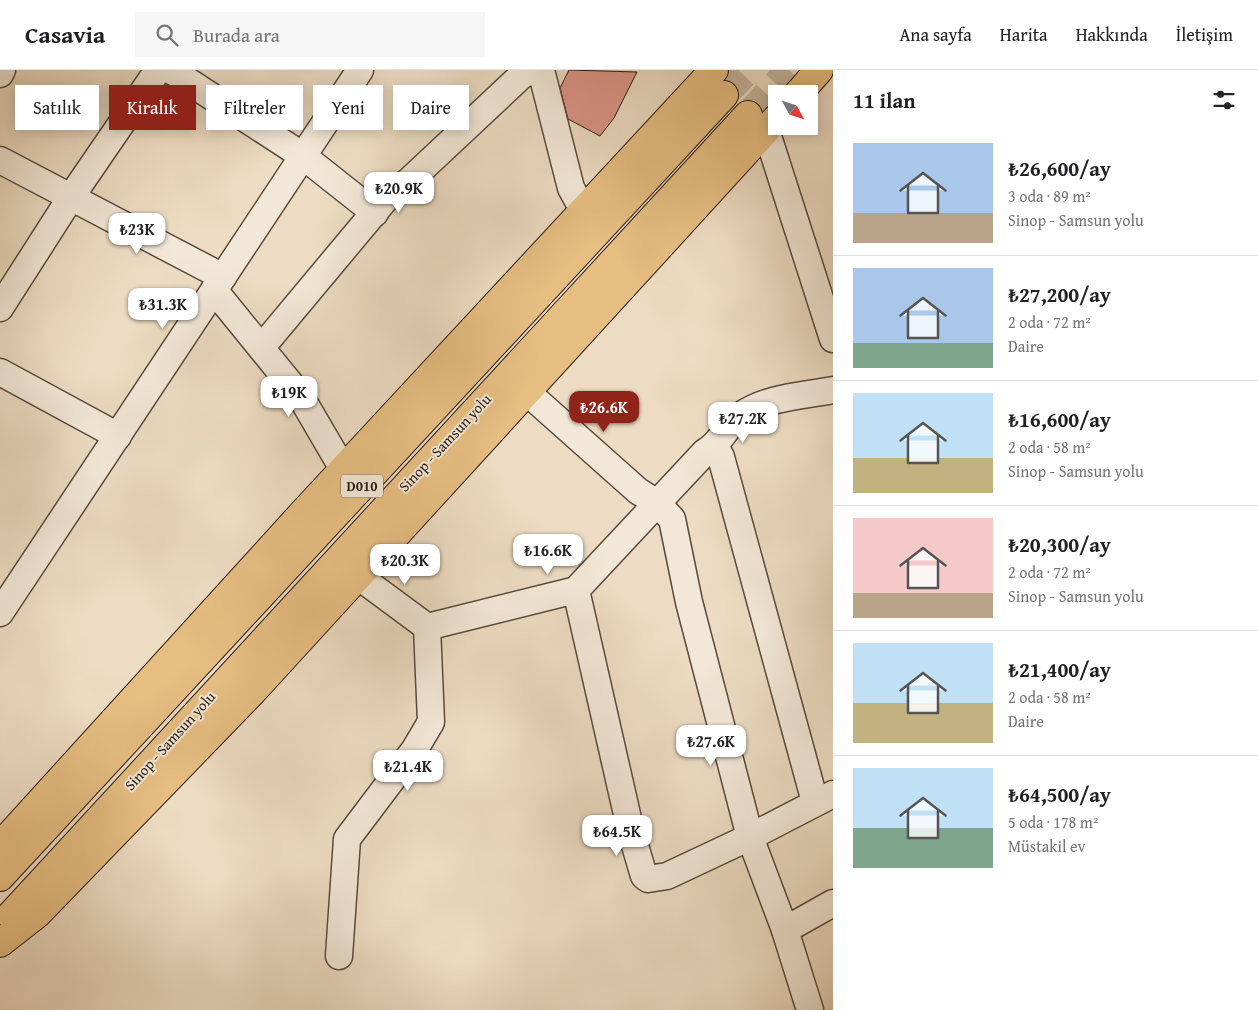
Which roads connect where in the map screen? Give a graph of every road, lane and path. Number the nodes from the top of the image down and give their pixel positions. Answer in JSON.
{"nodes":[{"id":1,"x":2,"y":70,"type":"edge"},
{"id":2,"x":158,"y":70,"type":"edge"},
{"id":3,"x":168,"y":70,"type":"edge"},
{"id":4,"x":360,"y":70,"type":"edge"},
{"id":5,"x":531,"y":70,"type":"edge"},
{"id":6,"x":541,"y":70,"type":"edge"},
{"id":7,"x":714,"y":70,"type":"tunnel mouth"},
{"id":8,"x":806,"y":70,"type":"edge"},
{"id":9,"x":819,"y":70,"type":"edge"},
{"id":10,"x":0,"y":74,"type":"edge"},
{"id":11,"x":798,"y":85,"type":"edge"},
{"id":12,"x":806,"y":85,"type":"edge"},
{"id":13,"x":724,"y":95,"type":"tunnel mouth"},
{"id":14,"x":763,"y":121,"type":"edge"},
{"id":15,"x":303,"y":156,"type":"junction"},
{"id":16,"x":0,"y":160,"type":"edge"},
{"id":17,"x":71,"y":197,"type":"junction"},
{"id":18,"x":584,"y":210,"type":"junction"},
{"id":19,"x":375,"y":213,"type":"junction"},
{"id":20,"x":218,"y":284,"type":"junction"},
{"id":21,"x":0,"y":308,"type":"edge"},
{"id":22,"x":833,"y":339,"type":"edge"},
{"id":23,"x":262,"y":347,"type":"junction"},
{"id":24,"x":0,"y":372,"type":"edge"},
{"id":25,"x":527,"y":390,"type":"junction"},
{"id":26,"x":833,"y":390,"type":"edge"},
{"id":27,"x":118,"y":436,"type":"junction"},
{"id":28,"x":715,"y":446,"type":"junction"},
{"id":29,"x":343,"y":469,"type":"junction"},
{"id":30,"x":657,"y":503,"type":"junction"},
{"id":31,"x":358,"y":576,"type":"junction"},
{"id":32,"x":576,"y":590,"type":"junction"},
{"id":33,"x":0,"y":613,"type":"edge"},
{"id":34,"x":427,"y":627,"type":"junction"},
{"id":35,"x":824,"y":798,"type":"edge"},
{"id":36,"x":750,"y":837,"type":"junction"},
{"id":37,"x":0,"y":846,"type":"edge"},
{"id":38,"x":0,"y":877,"type":"edge"},
{"id":39,"x":833,"y":903,"type":"edge"},
{"id":40,"x":0,"y":927,"type":"edge"},
{"id":41,"x":785,"y":930,"type":"junction"},
{"id":42,"x":0,"y":943,"type":"edge"},
{"id":43,"x":339,"y":956,"type":"dead end"},
{"id":44,"x":810,"y":1010,"type":"edge"}],
"edges":[{"from":1,"to":10,"type":"street"},
{"from":2,"to":17,"type":"street"},
{"from":3,"to":15,"type":"street"},
{"from":4,"to":15,"type":"street"},
{"from":5,"to":19,"type":"street"},
{"from":6,"to":18,"type":"street"},
{"from":7,"to":18,"type":"highway"},
{"from":8,"to":11,"type":"highway"},
{"from":9,"to":12,"type":"highway"},
{"from":13,"to":38,"type":"highway","number":"D010"},
{"from":14,"to":22,"type":"street"},
{"from":14,"to":25,"type":"highway"},
{"from":14,"to":40,"type":"highway","name":"Sinop - Samsun yolu","number":"D010"},
{"from":15,"to":19,"type":"street"},
{"from":15,"to":20,"type":"street"},
{"from":16,"to":17,"type":"street"},
{"from":17,"to":20,"type":"street"},
{"from":17,"to":21,"type":"street"},
{"from":18,"to":29,"type":"highway"},
{"from":19,"to":23,"type":"street"},
{"from":20,"to":23,"type":"street"},
{"from":20,"to":27,"type":"street"},
{"from":23,"to":29,"type":"street"},
{"from":24,"to":27,"type":"street"},
{"from":25,"to":30,"type":"street"},
{"from":25,"to":31,"type":"highway"},
{"from":26,"to":28,"type":"street"},
{"from":27,"to":33,"type":"street"},
{"from":28,"to":30,"type":"street"},
{"from":28,"to":35,"type":"street"},
{"from":29,"to":37,"type":"highway"},
{"from":30,"to":32,"type":"street"},
{"from":30,"to":36,"type":"street"},
{"from":31,"to":34,"type":"street"},
{"from":31,"to":42,"type":"highway"},
{"from":32,"to":34,"type":"street"},
{"from":32,"to":36,"type":"street"},
{"from":34,"to":43,"type":"street"},
{"from":35,"to":36,"type":"street"},
{"from":36,"to":41,"type":"street"},
{"from":39,"to":41,"type":"street"},
{"from":41,"to":44,"type":"street"}]}
